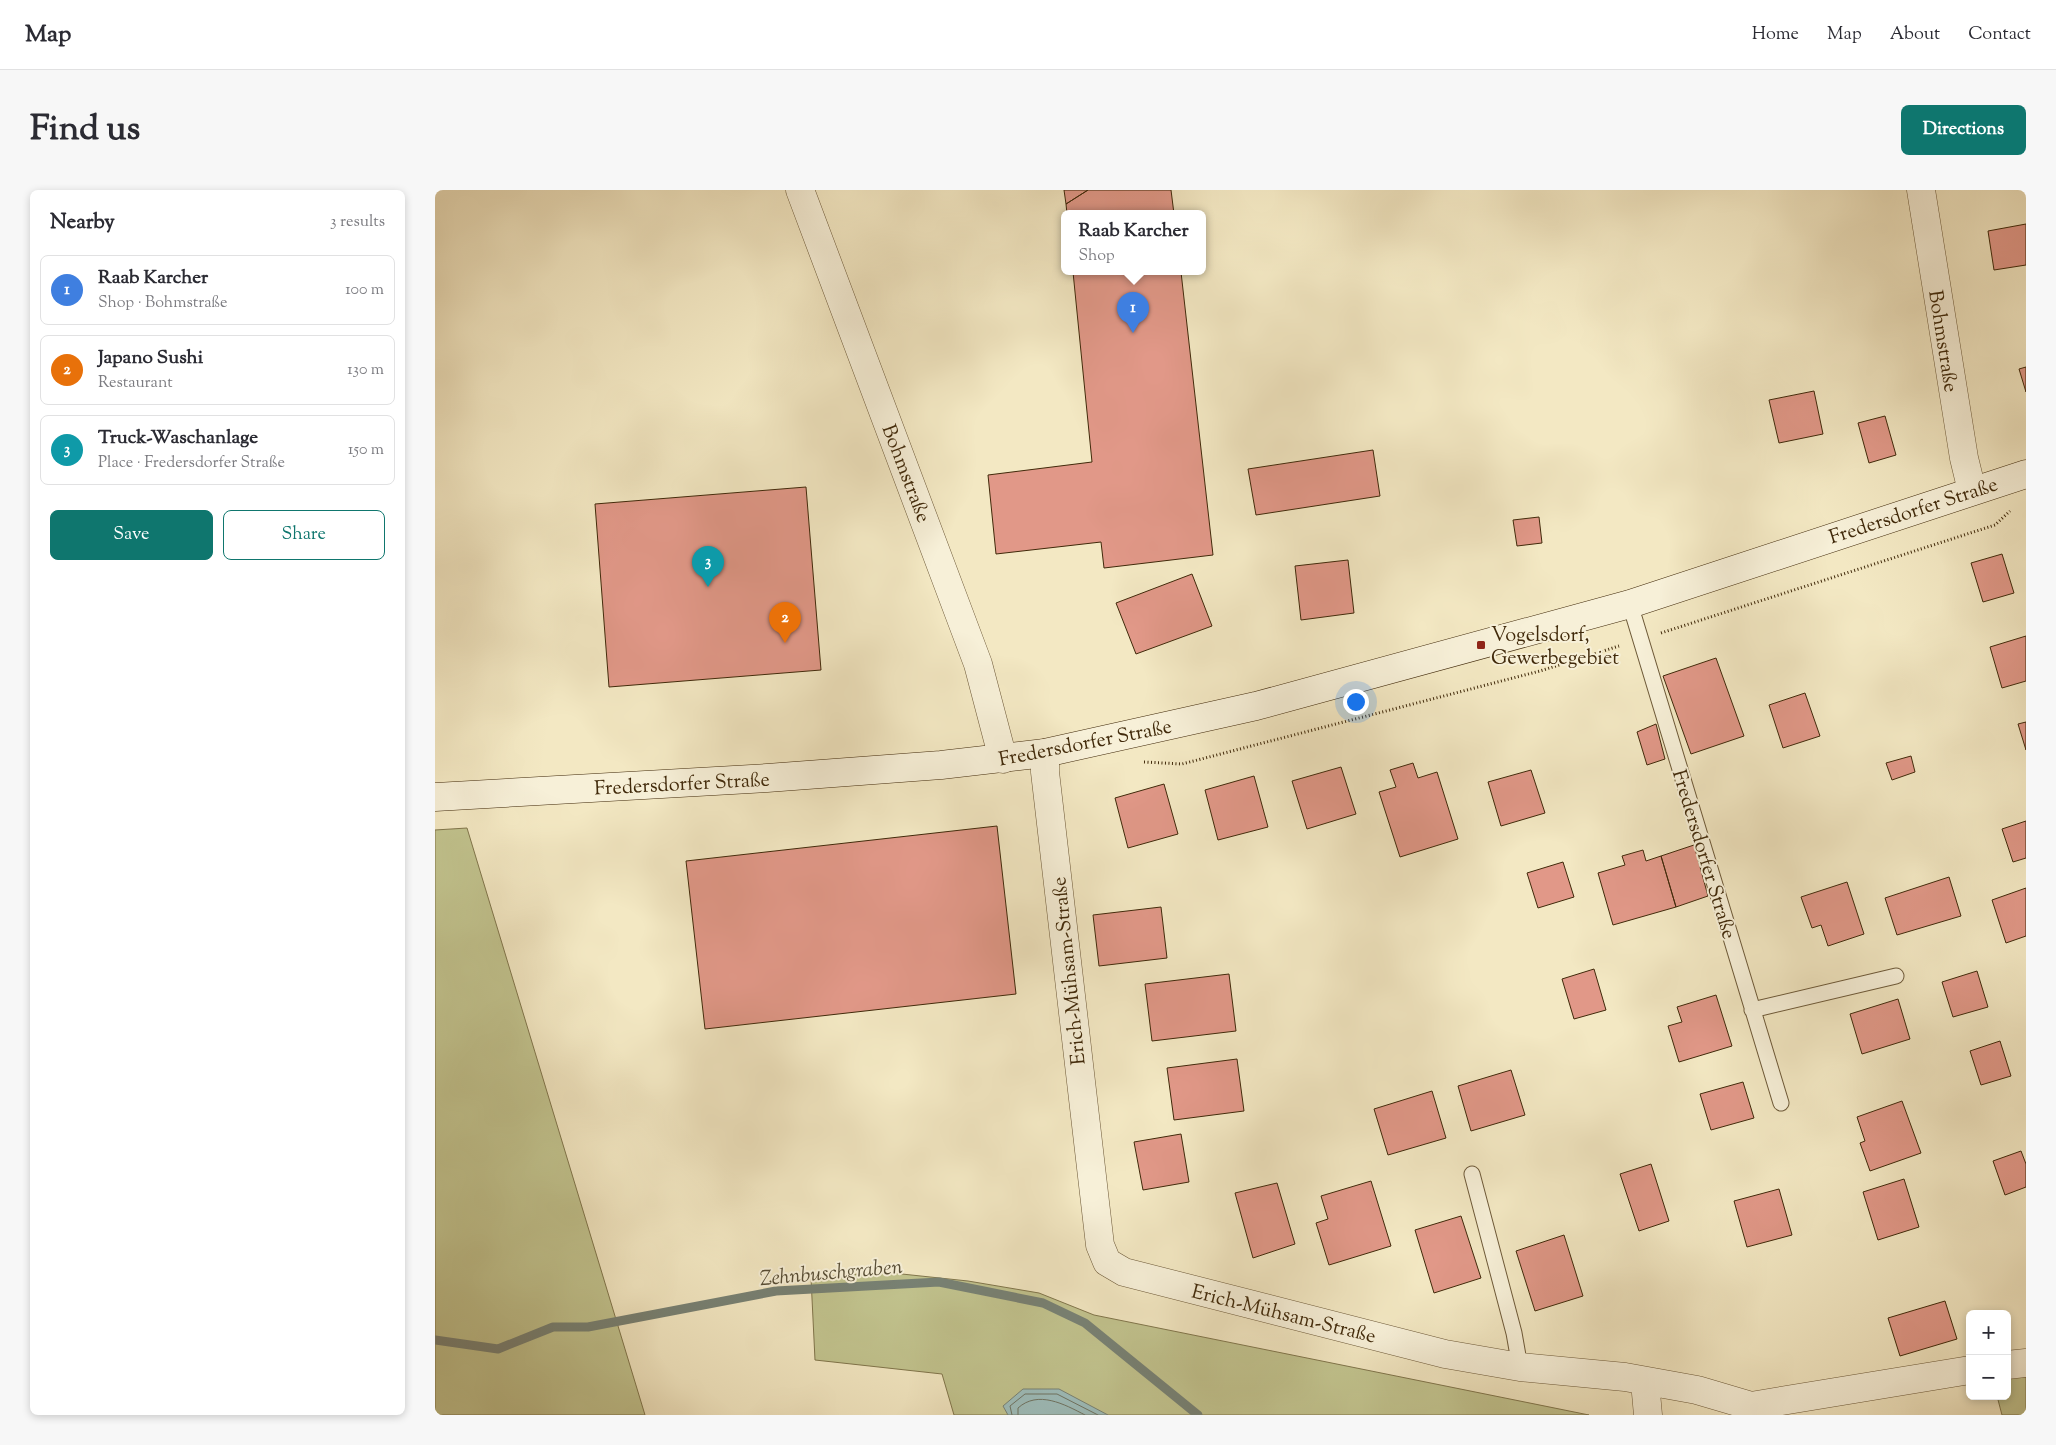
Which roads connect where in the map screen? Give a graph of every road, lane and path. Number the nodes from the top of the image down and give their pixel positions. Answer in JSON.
{"nodes":[{"id":1,"x":800,"y":190,"type":"edge"},
{"id":2,"x":1921,"y":190,"type":"edge"},
{"id":3,"x":2026,"y":474,"type":"edge"},
{"id":4,"x":1973,"y":491,"type":"junction"},
{"id":5,"x":2014,"y":507,"type":"dead end"},
{"id":6,"x":1630,"y":604,"type":"junction"},
{"id":7,"x":1640,"y":639,"type":"junction"},
{"id":8,"x":1045,"y":753,"type":"junction"},
{"id":9,"x":1003,"y":759,"type":"junction"},
{"id":10,"x":1141,"y":762,"type":"dead end"},
{"id":11,"x":435,"y":797,"type":"edge"},
{"id":12,"x":1896,"y":976,"type":"dead end"},
{"id":13,"x":1752,"y":1010,"type":"junction"},
{"id":14,"x":1781,"y":1103,"type":"dead end"},
{"id":15,"x":1472,"y":1174,"type":"dead end"},
{"id":16,"x":2026,"y":1364,"type":"edge"},
{"id":17,"x":2011,"y":1365,"type":"edge"},
{"id":18,"x":1521,"y":1367,"type":"junction"},
{"id":19,"x":1966,"y":1371,"type":"edge"},
{"id":20,"x":1645,"y":1382,"type":"junction"},
{"id":21,"x":1647,"y":1415,"type":"edge"}],
"edges":[{"from":1,"to":9,"type":"street","name":"Bohmstraße"},
{"from":2,"to":4,"type":"street","name":"Bohmstraße"},
{"from":3,"to":4,"type":"street","name":"Fredersdorfer Straße"},
{"from":4,"to":6,"type":"street","name":"Fredersdorfer Straße"},
{"from":5,"to":7,"type":"path"},
{"from":6,"to":7,"type":"lane","name":"Fredersdorfer Straße"},
{"from":6,"to":8,"type":"street","name":"Fredersdorfer Straße"},
{"from":7,"to":10,"type":"path"},
{"from":7,"to":13,"type":"lane","name":"Fredersdorfer Straße"},
{"from":8,"to":9,"type":"street","name":"Fredersdorfer Straße"},
{"from":8,"to":18,"type":"street","name":"Erich-Mühsam-Straße"},
{"from":9,"to":11,"type":"street","name":"Fredersdorfer Straße"},
{"from":12,"to":13,"type":"lane"},
{"from":13,"to":14,"type":"lane","name":"Fredersdorfer Straße"},
{"from":15,"to":18,"type":"lane"},
{"from":16,"to":17,"type":"street"},
{"from":18,"to":20,"type":"street","name":"Erich-Mühsam-Straße"},
{"from":19,"to":20,"type":"street","name":"Erich-Mühsam-Straße"},
{"from":20,"to":21,"type":"street"}]}
